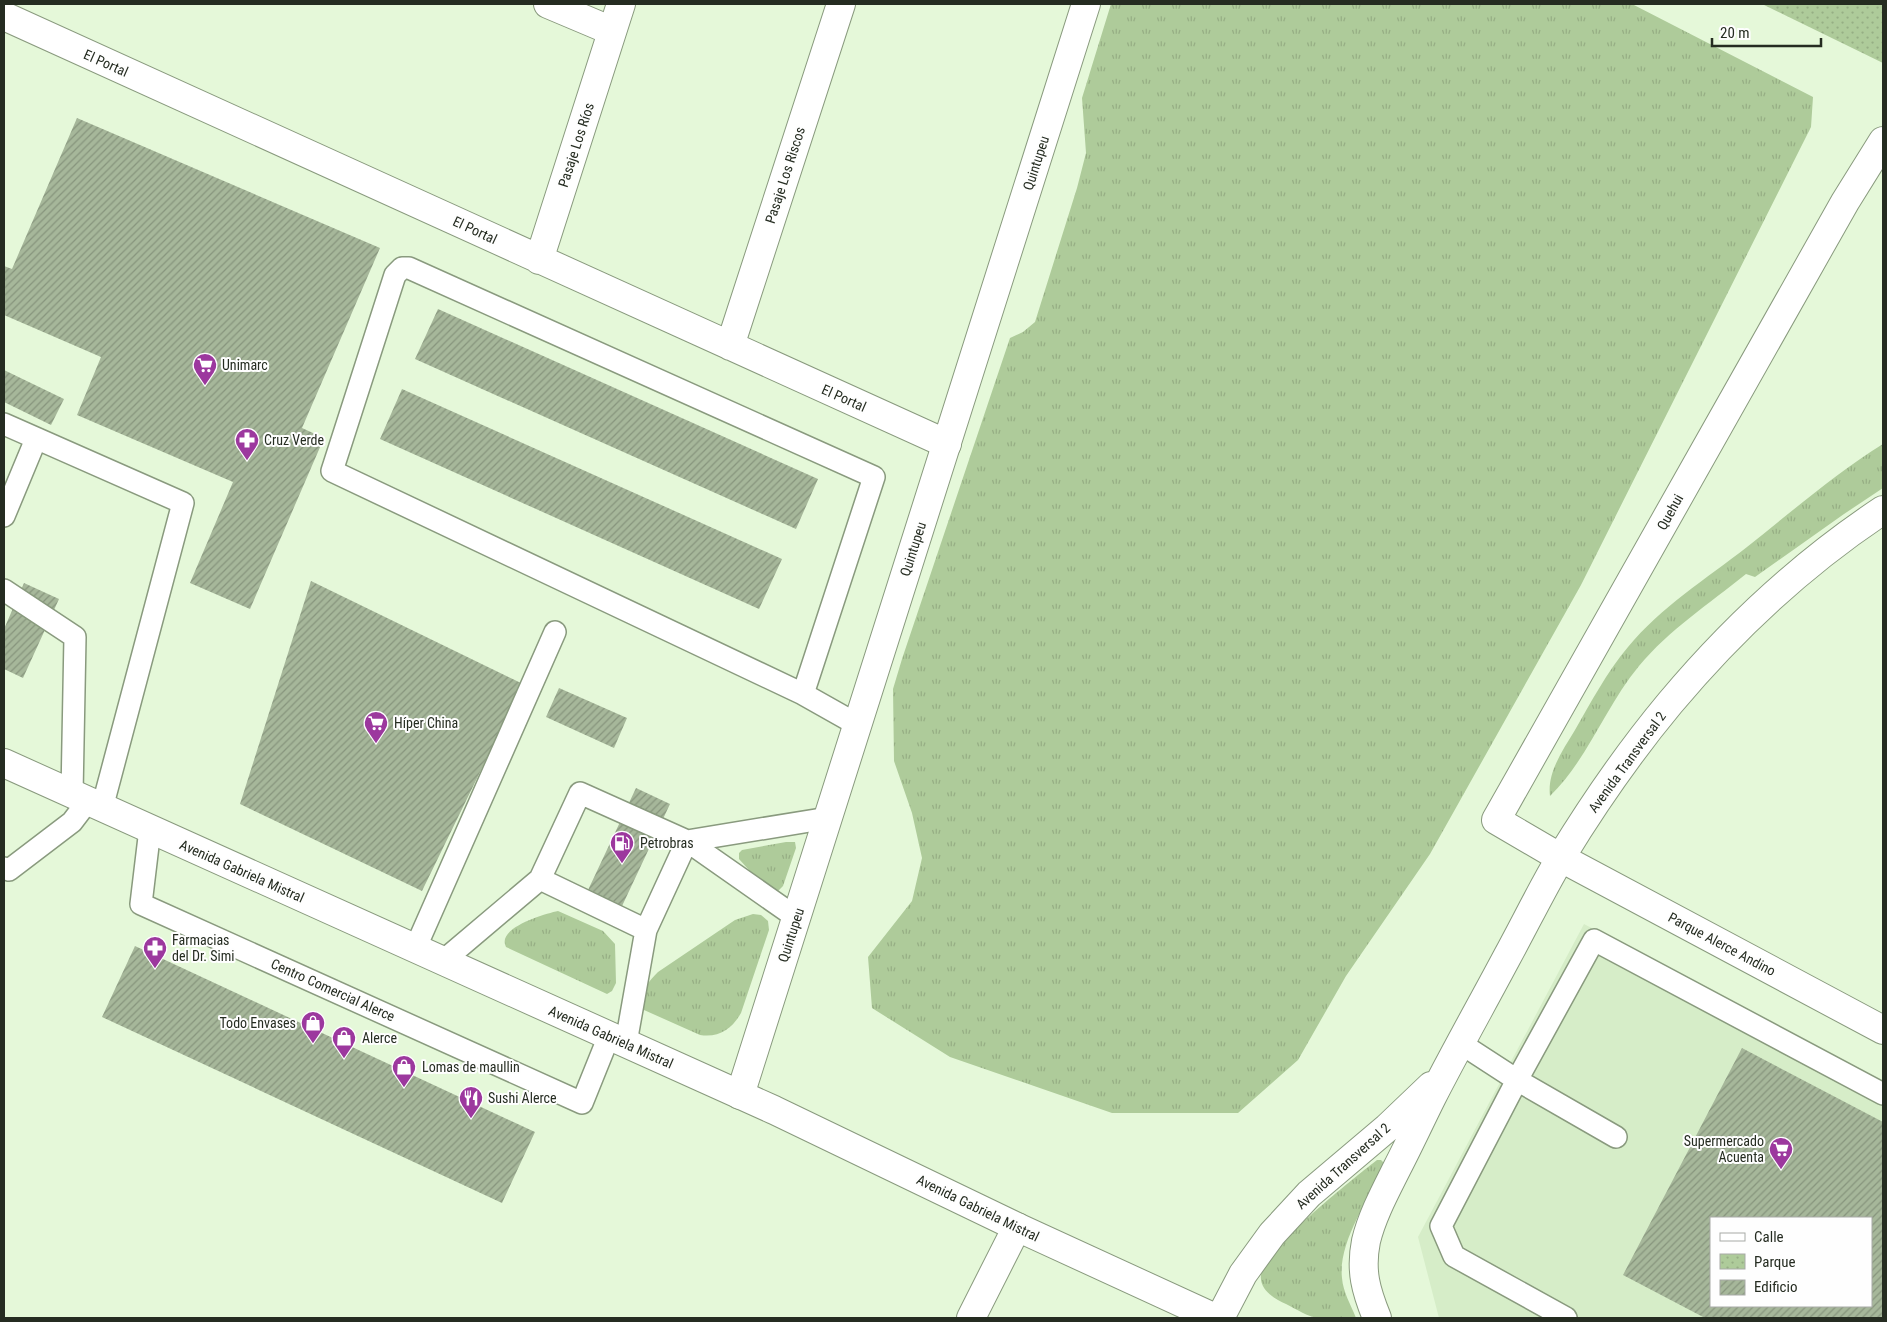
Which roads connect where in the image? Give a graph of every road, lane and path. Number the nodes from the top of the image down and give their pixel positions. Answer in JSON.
{"nodes":[{"id":1,"x":548,"y":4,"type":"edge"},
{"id":2,"x":621,"y":4,"type":"edge"},
{"id":3,"x":841,"y":4,"type":"edge"},
{"id":4,"x":1086,"y":4,"type":"edge"},
{"id":5,"x":4,"y":16,"type":"edge"},
{"id":6,"x":612,"y":31,"type":"junction"},
{"id":7,"x":1883,"y":141,"type":"edge"},
{"id":8,"x":539,"y":260,"type":"junction"},
{"id":9,"x":730,"y":346,"type":"junction"},
{"id":10,"x":4,"y":424,"type":"edge"},
{"id":11,"x":36,"y":439,"type":"junction"},
{"id":12,"x":947,"y":444,"type":"junction"},
{"id":13,"x":1883,"y":510,"type":"edge"},
{"id":14,"x":4,"y":516,"type":"edge"},
{"id":15,"x":4,"y":590,"type":"edge"},
{"id":16,"x":555,"y":632,"type":"dead end"},
{"id":17,"x":803,"y":694,"type":"junction"},
{"id":18,"x":858,"y":724,"type":"junction"},
{"id":19,"x":4,"y":764,"type":"edge"},
{"id":20,"x":87,"y":801,"type":"junction"},
{"id":21,"x":828,"y":818,"type":"junction"},
{"id":22,"x":150,"y":829,"type":"junction"},
{"id":23,"x":687,"y":841,"type":"junction"},
{"id":24,"x":1561,"y":858,"type":"junction"},
{"id":25,"x":4,"y":868,"type":"edge"},
{"id":26,"x":540,"y":879,"type":"junction"},
{"id":27,"x":796,"y":918,"type":"junction"},
{"id":28,"x":646,"y":930,"type":"junction"},
{"id":29,"x":415,"y":949,"type":"junction"},
{"id":30,"x":443,"y":961,"type":"junction"},
{"id":31,"x":1883,"y":1030,"type":"edge"},
{"id":32,"x":618,"y":1039,"type":"junction"},
{"id":33,"x":1460,"y":1043,"type":"junction"},
{"id":34,"x":1445,"y":1073,"type":"junction"},
{"id":35,"x":1516,"y":1080,"type":"junction"},
{"id":36,"x":1883,"y":1094,"type":"edge"},
{"id":37,"x":740,"y":1095,"type":"junction"},
{"id":38,"x":1616,"y":1137,"type":"dead end"},
{"id":39,"x":1017,"y":1227,"type":"junction"},
{"id":40,"x":971,"y":1318,"type":"edge"},
{"id":41,"x":1215,"y":1318,"type":"edge"},
{"id":42,"x":1220,"y":1318,"type":"edge"},
{"id":43,"x":1377,"y":1318,"type":"edge"},
{"id":44,"x":1566,"y":1318,"type":"edge"}],
"edges":[{"from":1,"to":6,"type":"street"},
{"from":2,"to":6,"type":"street","name":"Pasaje Los Ríos"},
{"from":3,"to":9,"type":"street","name":"Pasaje Los Riscos"},
{"from":4,"to":12,"type":"street","name":"Quintupeu"},
{"from":5,"to":8,"type":"street","name":"El Portal"},
{"from":6,"to":8,"type":"street","name":"Pasaje Los Ríos"},
{"from":7,"to":24,"type":"street","name":"Quehui"},
{"from":8,"to":9,"type":"street","name":"El Portal"},
{"from":9,"to":12,"type":"street","name":"El Portal"},
{"from":10,"to":11,"type":"lane"},
{"from":11,"to":14,"type":"lane"},
{"from":11,"to":20,"type":"lane"},
{"from":12,"to":18,"type":"street","name":"Quintupeu"},
{"from":13,"to":24,"type":"street","name":"Avenida Transversal 2"},
{"from":15,"to":20,"type":"lane"},
{"from":16,"to":29,"type":"lane"},
{"from":17,"to":17,"type":"lane"},
{"from":17,"to":18,"type":"lane"},
{"from":18,"to":21,"type":"street","name":"Quintupeu"},
{"from":19,"to":20,"type":"street","name":"Avenida Gabriela Mistral"},
{"from":20,"to":22,"type":"street","name":"Avenida Gabriela Mistral"},
{"from":20,"to":25,"type":"lane"},
{"from":21,"to":23,"type":"lane"},
{"from":21,"to":27,"type":"street","name":"Quintupeu"},
{"from":22,"to":29,"type":"street","name":"Avenida Gabriela Mistral"},
{"from":22,"to":32,"type":"lane","name":"Centro Comercial Alerce"},
{"from":23,"to":26,"type":"lane"},
{"from":23,"to":27,"type":"lane"},
{"from":23,"to":28,"type":"lane"},
{"from":24,"to":31,"type":"street","name":"Parque Alerce Andino"},
{"from":24,"to":33,"type":"street","name":"Avenida Transversal 2"},
{"from":26,"to":28,"type":"lane"},
{"from":26,"to":30,"type":"lane"},
{"from":27,"to":37,"type":"street","name":"Quintupeu"},
{"from":28,"to":32,"type":"lane"},
{"from":29,"to":30,"type":"street","name":"Avenida Gabriela Mistral"},
{"from":30,"to":32,"type":"street","name":"Avenida Gabriela Mistral"},
{"from":32,"to":37,"type":"street","name":"Avenida Gabriela Mistral"},
{"from":33,"to":34,"type":"street","name":"Avenida Transversal 2"},
{"from":33,"to":35,"type":"lane"},
{"from":34,"to":42,"type":"street","name":"Avenida Transversal 2"},
{"from":34,"to":43,"type":"street","name":"Avenida Transversal 2"},
{"from":35,"to":36,"type":"lane"},
{"from":35,"to":38,"type":"lane"},
{"from":35,"to":44,"type":"lane"},
{"from":37,"to":39,"type":"street","name":"Avenida Gabriela Mistral"},
{"from":39,"to":40,"type":"street"},
{"from":39,"to":41,"type":"street","name":"Avenida Gabriela Mistral"}]}
